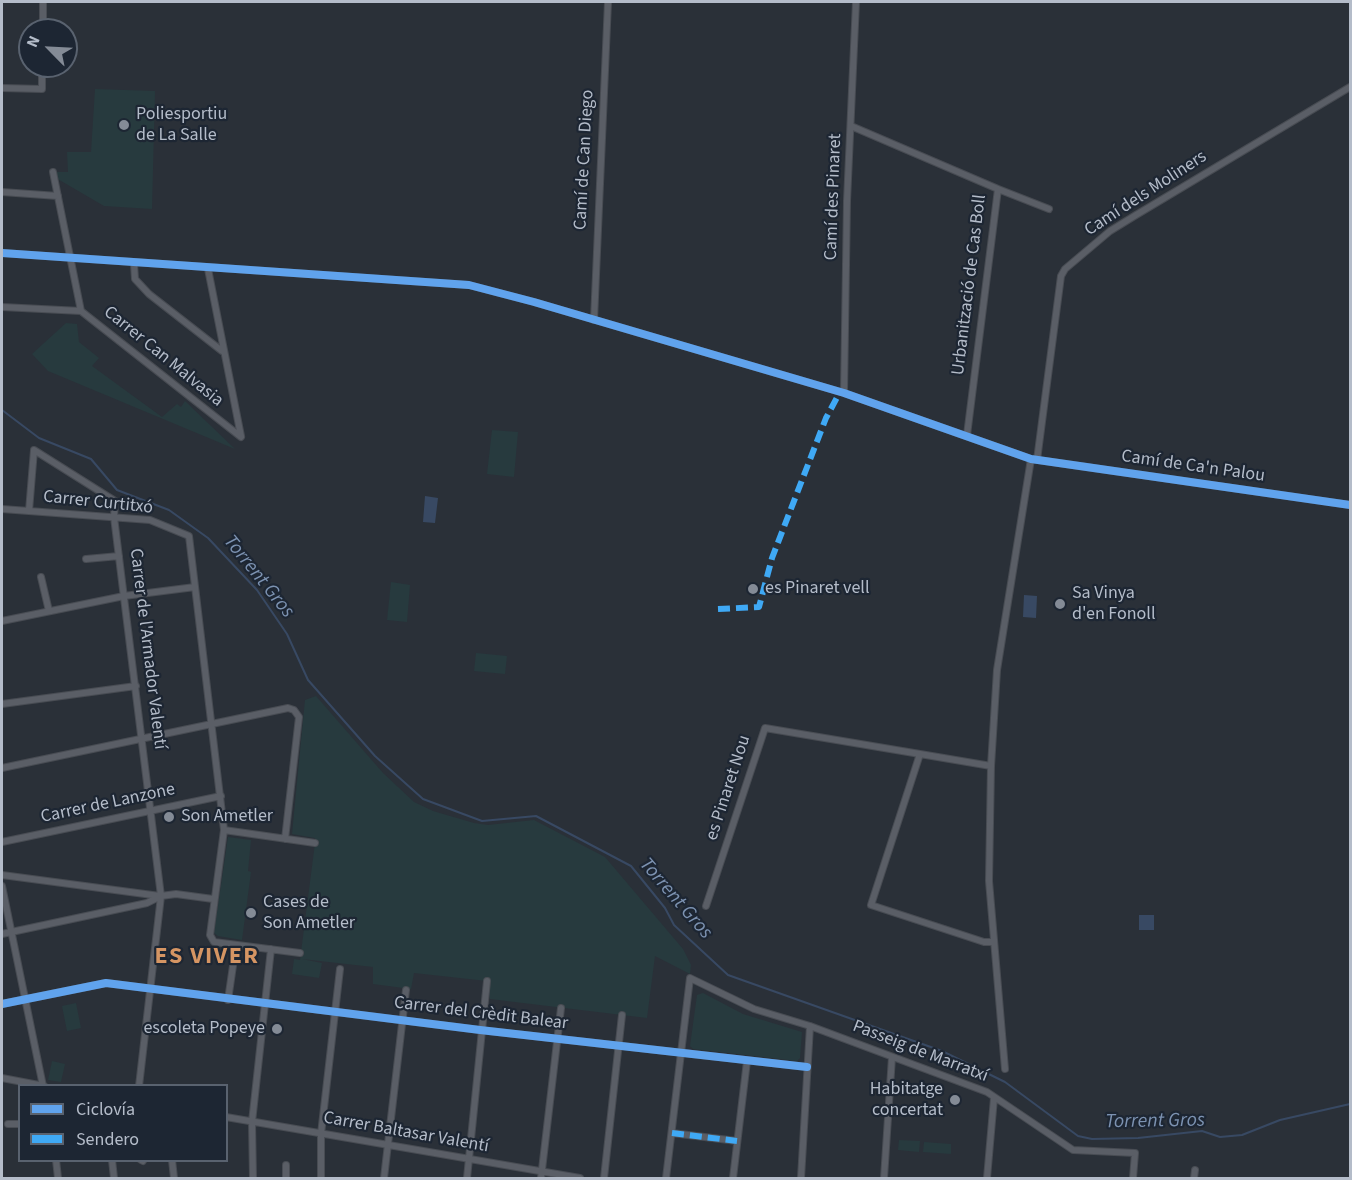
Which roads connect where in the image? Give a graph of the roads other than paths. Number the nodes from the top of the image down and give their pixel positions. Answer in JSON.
{"nodes":[{"id":1,"x":43,"y":2,"type":"edge"},
{"id":2,"x":608,"y":2,"type":"edge"},
{"id":3,"x":856,"y":2,"type":"edge"},
{"id":4,"x":43,"y":18,"type":"edge"},
{"id":5,"x":42,"y":78,"type":"edge"},
{"id":6,"x":1350,"y":87,"type":"edge"},
{"id":7,"x":2,"y":88,"type":"edge"},
{"id":8,"x":851,"y":126,"type":"junction"},
{"id":9,"x":53,"y":172,"type":"dead end"},
{"id":10,"x":998,"y":189,"type":"junction"},
{"id":11,"x":2,"y":192,"type":"edge"},
{"id":12,"x":58,"y":196,"type":"junction"},
{"id":13,"x":1049,"y":209,"type":"dead end"},
{"id":14,"x":2,"y":253,"type":"edge"},
{"id":15,"x":72,"y":258,"type":"junction"},
{"id":16,"x":134,"y":264,"type":"junction"},
{"id":17,"x":208,"y":269,"type":"junction"},
{"id":18,"x":2,"y":307,"type":"edge"},
{"id":19,"x":81,"y":311,"type":"junction"},
{"id":20,"x":594,"y":320,"type":"junction"},
{"id":21,"x":223,"y":351,"type":"junction"},
{"id":22,"x":844,"y":393,"type":"junction"},
{"id":23,"x":967,"y":435,"type":"junction"},
{"id":24,"x":1034,"y":459,"type":"junction"},
{"id":25,"x":1350,"y":505,"type":"edge"},
{"id":26,"x":2,"y":509,"type":"edge"},
{"id":27,"x":29,"y":511,"type":"junction"},
{"id":28,"x":114,"y":517,"type":"junction"},
{"id":29,"x":119,"y":556,"type":"junction"},
{"id":30,"x":86,"y":559,"type":"dead end"},
{"id":31,"x":41,"y":577,"type":"dead end"},
{"id":32,"x":195,"y":587,"type":"junction"},
{"id":33,"x":124,"y":596,"type":"junction"},
{"id":34,"x":49,"y":611,"type":"junction"},
{"id":35,"x":2,"y":619,"type":"edge"},
{"id":36,"x":136,"y":686,"type":"junction"},
{"id":37,"x":2,"y":704,"type":"edge"},
{"id":38,"x":212,"y":723,"type":"junction"},
{"id":39,"x":143,"y":737,"type":"junction"},
{"id":40,"x":920,"y":754,"type":"junction"},
{"id":41,"x":991,"y":766,"type":"junction"},
{"id":42,"x":2,"y":768,"type":"edge"},
{"id":43,"x":221,"y":796,"type":"junction"},
{"id":44,"x":151,"y":810,"type":"junction"},
{"id":45,"x":224,"y":830,"type":"junction"},
{"id":46,"x":285,"y":839,"type":"junction"},
{"id":47,"x":2,"y":842,"type":"edge"},
{"id":48,"x":315,"y":843,"type":"dead end"},
{"id":49,"x":2,"y":875,"type":"edge"},
{"id":50,"x":2,"y":886,"type":"edge"},
{"id":51,"x":161,"y":896,"type":"junction"},
{"id":52,"x":213,"y":899,"type":"junction"},
{"id":53,"x":706,"y":906,"type":"dead end"},
{"id":54,"x":11,"y":932,"type":"junction"},
{"id":55,"x":2,"y":934,"type":"edge"},
{"id":56,"x":992,"y":942,"type":"junction"},
{"id":57,"x":236,"y":945,"type":"junction"},
{"id":58,"x":271,"y":949,"type":"junction"},
{"id":59,"x":300,"y":953,"type":"dead end"},
{"id":60,"x":340,"y":969,"type":"dead end"},
{"id":61,"x":487,"y":981,"type":"dead end"},
{"id":62,"x":152,"y":990,"type":"junction"},
{"id":63,"x":406,"y":990,"type":"dead end"},
{"id":64,"x":26,"y":999,"type":"junction"},
{"id":65,"x":228,"y":1000,"type":"junction"},
{"id":66,"x":2,"y":1004,"type":"edge"},
{"id":67,"x":266,"y":1004,"type":"junction"},
{"id":68,"x":561,"y":1008,"type":"dead end"},
{"id":69,"x":334,"y":1012,"type":"junction"},
{"id":70,"x":622,"y":1015,"type":"dead end"},
{"id":71,"x":402,"y":1020,"type":"junction"},
{"id":72,"x":810,"y":1026,"type":"junction"},
{"id":73,"x":480,"y":1030,"type":"junction"},
{"id":74,"x":558,"y":1038,"type":"junction"},
{"id":75,"x":618,"y":1045,"type":"junction"},
{"id":76,"x":681,"y":1052,"type":"junction"},
{"id":77,"x":891,"y":1057,"type":"junction"},
{"id":78,"x":747,"y":1061,"type":"junction"},
{"id":79,"x":807,"y":1067,"type":"junction"},
{"id":80,"x":1005,"y":1069,"type":"dead end"},
{"id":81,"x":2,"y":1078,"type":"edge"},
{"id":82,"x":34,"y":1084,"type":"edge"},
{"id":83,"x":44,"y":1084,"type":"edge"},
{"id":84,"x":139,"y":1084,"type":"edge"},
{"id":85,"x":994,"y":1098,"type":"junction"},
{"id":86,"x":228,"y":1117,"type":"edge"},
{"id":87,"x":252,"y":1122,"type":"junction"},
{"id":88,"x":8,"y":1124,"type":"dead end"},
{"id":89,"x":18,"y":1124,"type":"edge"},
{"id":90,"x":672,"y":1133,"type":"junction"},
{"id":91,"x":321,"y":1134,"type":"junction"},
{"id":92,"x":737,"y":1141,"type":"junction"},
{"id":93,"x":388,"y":1145,"type":"junction"},
{"id":94,"x":467,"y":1159,"type":"junction"},
{"id":95,"x":56,"y":1162,"type":"edge"},
{"id":96,"x":112,"y":1162,"type":"edge"},
{"id":97,"x":172,"y":1162,"type":"edge"},
{"id":98,"x":286,"y":1165,"type":"dead end"},
{"id":99,"x":1195,"y":1170,"type":"dead end"},
{"id":100,"x":541,"y":1175,"type":"edge"},
{"id":101,"x":58,"y":1179,"type":"edge"},
{"id":102,"x":114,"y":1179,"type":"edge"},
{"id":103,"x":174,"y":1179,"type":"edge"},
{"id":104,"x":253,"y":1179,"type":"edge"},
{"id":105,"x":286,"y":1179,"type":"edge"},
{"id":106,"x":321,"y":1179,"type":"edge"},
{"id":107,"x":384,"y":1179,"type":"edge"},
{"id":108,"x":467,"y":1179,"type":"edge"},
{"id":109,"x":580,"y":1179,"type":"edge"},
{"id":110,"x":604,"y":1179,"type":"edge"},
{"id":111,"x":666,"y":1179,"type":"edge"},
{"id":112,"x":732,"y":1179,"type":"edge"},
{"id":113,"x":801,"y":1179,"type":"edge"},
{"id":114,"x":884,"y":1179,"type":"edge"},
{"id":115,"x":987,"y":1179,"type":"edge"},
{"id":116,"x":1133,"y":1179,"type":"edge"},
{"id":117,"x":1194,"y":1179,"type":"edge"}],
"edges":[{"from":1,"to":4,"type":"street"},
{"from":2,"to":20,"type":"street","name":"Camí de Can Diego"},
{"from":3,"to":8,"type":"street","name":"Camí des Pinaret"},
{"from":5,"to":7,"type":"street"},
{"from":6,"to":24,"type":"street","name":"Camí dels Moliners"},
{"from":8,"to":10,"type":"street","name":"Urbanització de Cas Boll"},
{"from":8,"to":22,"type":"street","name":"Camí des Pinaret"},
{"from":9,"to":12,"type":"street","name":"Carrer Can Malvasia"},
{"from":10,"to":13,"type":"street"},
{"from":10,"to":23,"type":"street","name":"Urbanització de Cas Boll"},
{"from":11,"to":12,"type":"street"},
{"from":12,"to":15,"type":"street","name":"Carrer Can Malvasia"},
{"from":14,"to":15,"type":"street","name":"Camí de Ca'n Palou"},
{"from":15,"to":16,"type":"street","name":"Camí de Ca'n Palou"},
{"from":15,"to":19,"type":"street","name":"Carrer Can Malvasia"},
{"from":16,"to":17,"type":"street","name":"Camí de Ca'n Palou"},
{"from":16,"to":21,"type":"street"},
{"from":17,"to":20,"type":"street","name":"Camí de Ca'n Palou"},
{"from":17,"to":21,"type":"street"},
{"from":18,"to":19,"type":"street"},
{"from":19,"to":21,"type":"street","name":"Carrer Can Malvasia"},
{"from":20,"to":22,"type":"street","name":"Camí de Ca'n Palou"},
{"from":22,"to":23,"type":"street","name":"Camí de Ca'n Palou"},
{"from":23,"to":24,"type":"street","name":"Camí de Ca'n Palou"},
{"from":24,"to":25,"type":"street","name":"Camí de Ca'n Palou"},
{"from":24,"to":41,"type":"street"},
{"from":26,"to":27,"type":"street","name":"Carrer Curtitxó"},
{"from":27,"to":28,"type":"street","name":"Carrer Curtitxó"},
{"from":27,"to":28,"type":"street","name":"Carrer de l'Armador Valentí"},
{"from":28,"to":29,"type":"street","name":"Carrer de l'Armador Valentí"},
{"from":28,"to":32,"type":"street","name":"Carrer Curtitxó"},
{"from":29,"to":30,"type":"street"},
{"from":29,"to":33,"type":"street","name":"Carrer de l'Armador Valentí"},
{"from":31,"to":34,"type":"street"},
{"from":32,"to":33,"type":"street"},
{"from":32,"to":38,"type":"street"},
{"from":33,"to":34,"type":"street"},
{"from":33,"to":36,"type":"street","name":"Carrer de l'Armador Valentí"},
{"from":34,"to":35,"type":"street"},
{"from":36,"to":37,"type":"street"},
{"from":36,"to":39,"type":"street","name":"Carrer de l'Armador Valentí"},
{"from":38,"to":39,"type":"street"},
{"from":38,"to":43,"type":"street"},
{"from":38,"to":46,"type":"street"},
{"from":39,"to":42,"type":"street"},
{"from":39,"to":44,"type":"street","name":"Carrer de l'Armador Valentí"},
{"from":40,"to":41,"type":"street","name":"es Pinaret Nou"},
{"from":40,"to":53,"type":"street","name":"es Pinaret Nou"},
{"from":40,"to":56,"type":"street"},
{"from":41,"to":56,"type":"street"},
{"from":43,"to":44,"type":"street","name":"Carrer de Lanzone"},
{"from":43,"to":45,"type":"street"},
{"from":44,"to":47,"type":"street","name":"Carrer de Lanzone"},
{"from":44,"to":51,"type":"street","name":"Carrer de l'Armador Valentí"},
{"from":45,"to":46,"type":"street"},
{"from":45,"to":52,"type":"street"},
{"from":46,"to":48,"type":"street"},
{"from":49,"to":51,"type":"street"},
{"from":50,"to":54,"type":"street"},
{"from":51,"to":52,"type":"street"},
{"from":51,"to":54,"type":"street"},
{"from":51,"to":62,"type":"street","name":"Carrer de l'Armador Valentí"},
{"from":52,"to":57,"type":"street"},
{"from":54,"to":55,"type":"street"},
{"from":54,"to":64,"type":"street"},
{"from":56,"to":80,"type":"street"},
{"from":57,"to":58,"type":"street"},
{"from":57,"to":65,"type":"street"},
{"from":58,"to":59,"type":"street"},
{"from":58,"to":67,"type":"street"},
{"from":60,"to":69,"type":"street"},
{"from":61,"to":73,"type":"street"},
{"from":62,"to":64,"type":"street","name":"Carrer del Crèdit Balear"},
{"from":62,"to":65,"type":"street","name":"Carrer del Crèdit Balear"},
{"from":62,"to":84,"type":"street","name":"Carrer de l'Armador Valentí"},
{"from":63,"to":71,"type":"street"},
{"from":64,"to":66,"type":"street","name":"Carrer del Crèdit Balear"},
{"from":64,"to":83,"type":"street"},
{"from":65,"to":67,"type":"street","name":"Carrer del Crèdit Balear"},
{"from":67,"to":69,"type":"street","name":"Carrer del Crèdit Balear"},
{"from":67,"to":87,"type":"street"},
{"from":68,"to":74,"type":"street"},
{"from":69,"to":71,"type":"street","name":"Carrer del Crèdit Balear"},
{"from":69,"to":91,"type":"street"},
{"from":70,"to":75,"type":"street"},
{"from":71,"to":73,"type":"street","name":"Carrer del Crèdit Balear"},
{"from":71,"to":93,"type":"street"},
{"from":72,"to":76,"type":"street","name":"Passeig de Marratxí"},
{"from":72,"to":77,"type":"street","name":"Passeig de Marratxí"},
{"from":72,"to":79,"type":"street"},
{"from":73,"to":74,"type":"street","name":"Carrer del Crèdit Balear"},
{"from":73,"to":94,"type":"street"},
{"from":74,"to":75,"type":"street","name":"Carrer del Crèdit Balear"},
{"from":74,"to":100,"type":"street"},
{"from":75,"to":76,"type":"street","name":"Carrer del Crèdit Balear"},
{"from":75,"to":110,"type":"street"},
{"from":76,"to":78,"type":"street","name":"Carrer del Crèdit Balear"},
{"from":76,"to":90,"type":"street"},
{"from":77,"to":85,"type":"street","name":"Passeig de Marratxí"},
{"from":77,"to":114,"type":"street"},
{"from":78,"to":79,"type":"street","name":"Carrer del Crèdit Balear"},
{"from":78,"to":92,"type":"street"},
{"from":79,"to":113,"type":"street"},
{"from":81,"to":82,"type":"street"},
{"from":85,"to":115,"type":"street"},
{"from":85,"to":116,"type":"street","name":"Passeig de Marratxí"},
{"from":86,"to":87,"type":"street","name":"Carrer Baltasar Valentí"},
{"from":87,"to":91,"type":"street","name":"Carrer Baltasar Valentí"},
{"from":87,"to":104,"type":"street"},
{"from":88,"to":89,"type":"street"},
{"from":90,"to":92,"type":"street"},
{"from":90,"to":111,"type":"street"},
{"from":91,"to":93,"type":"street","name":"Carrer Baltasar Valentí"},
{"from":91,"to":106,"type":"street"},
{"from":92,"to":112,"type":"street"},
{"from":93,"to":94,"type":"street","name":"Carrer Baltasar Valentí"},
{"from":93,"to":107,"type":"street"},
{"from":94,"to":100,"type":"street","name":"Carrer Baltasar Valentí"},
{"from":94,"to":108,"type":"street"},
{"from":95,"to":101,"type":"street"},
{"from":96,"to":102,"type":"street"},
{"from":97,"to":103,"type":"street"},
{"from":98,"to":105,"type":"street"},
{"from":99,"to":117,"type":"street"},
{"from":100,"to":109,"type":"street","name":"Carrer Baltasar Valentí"}]}
